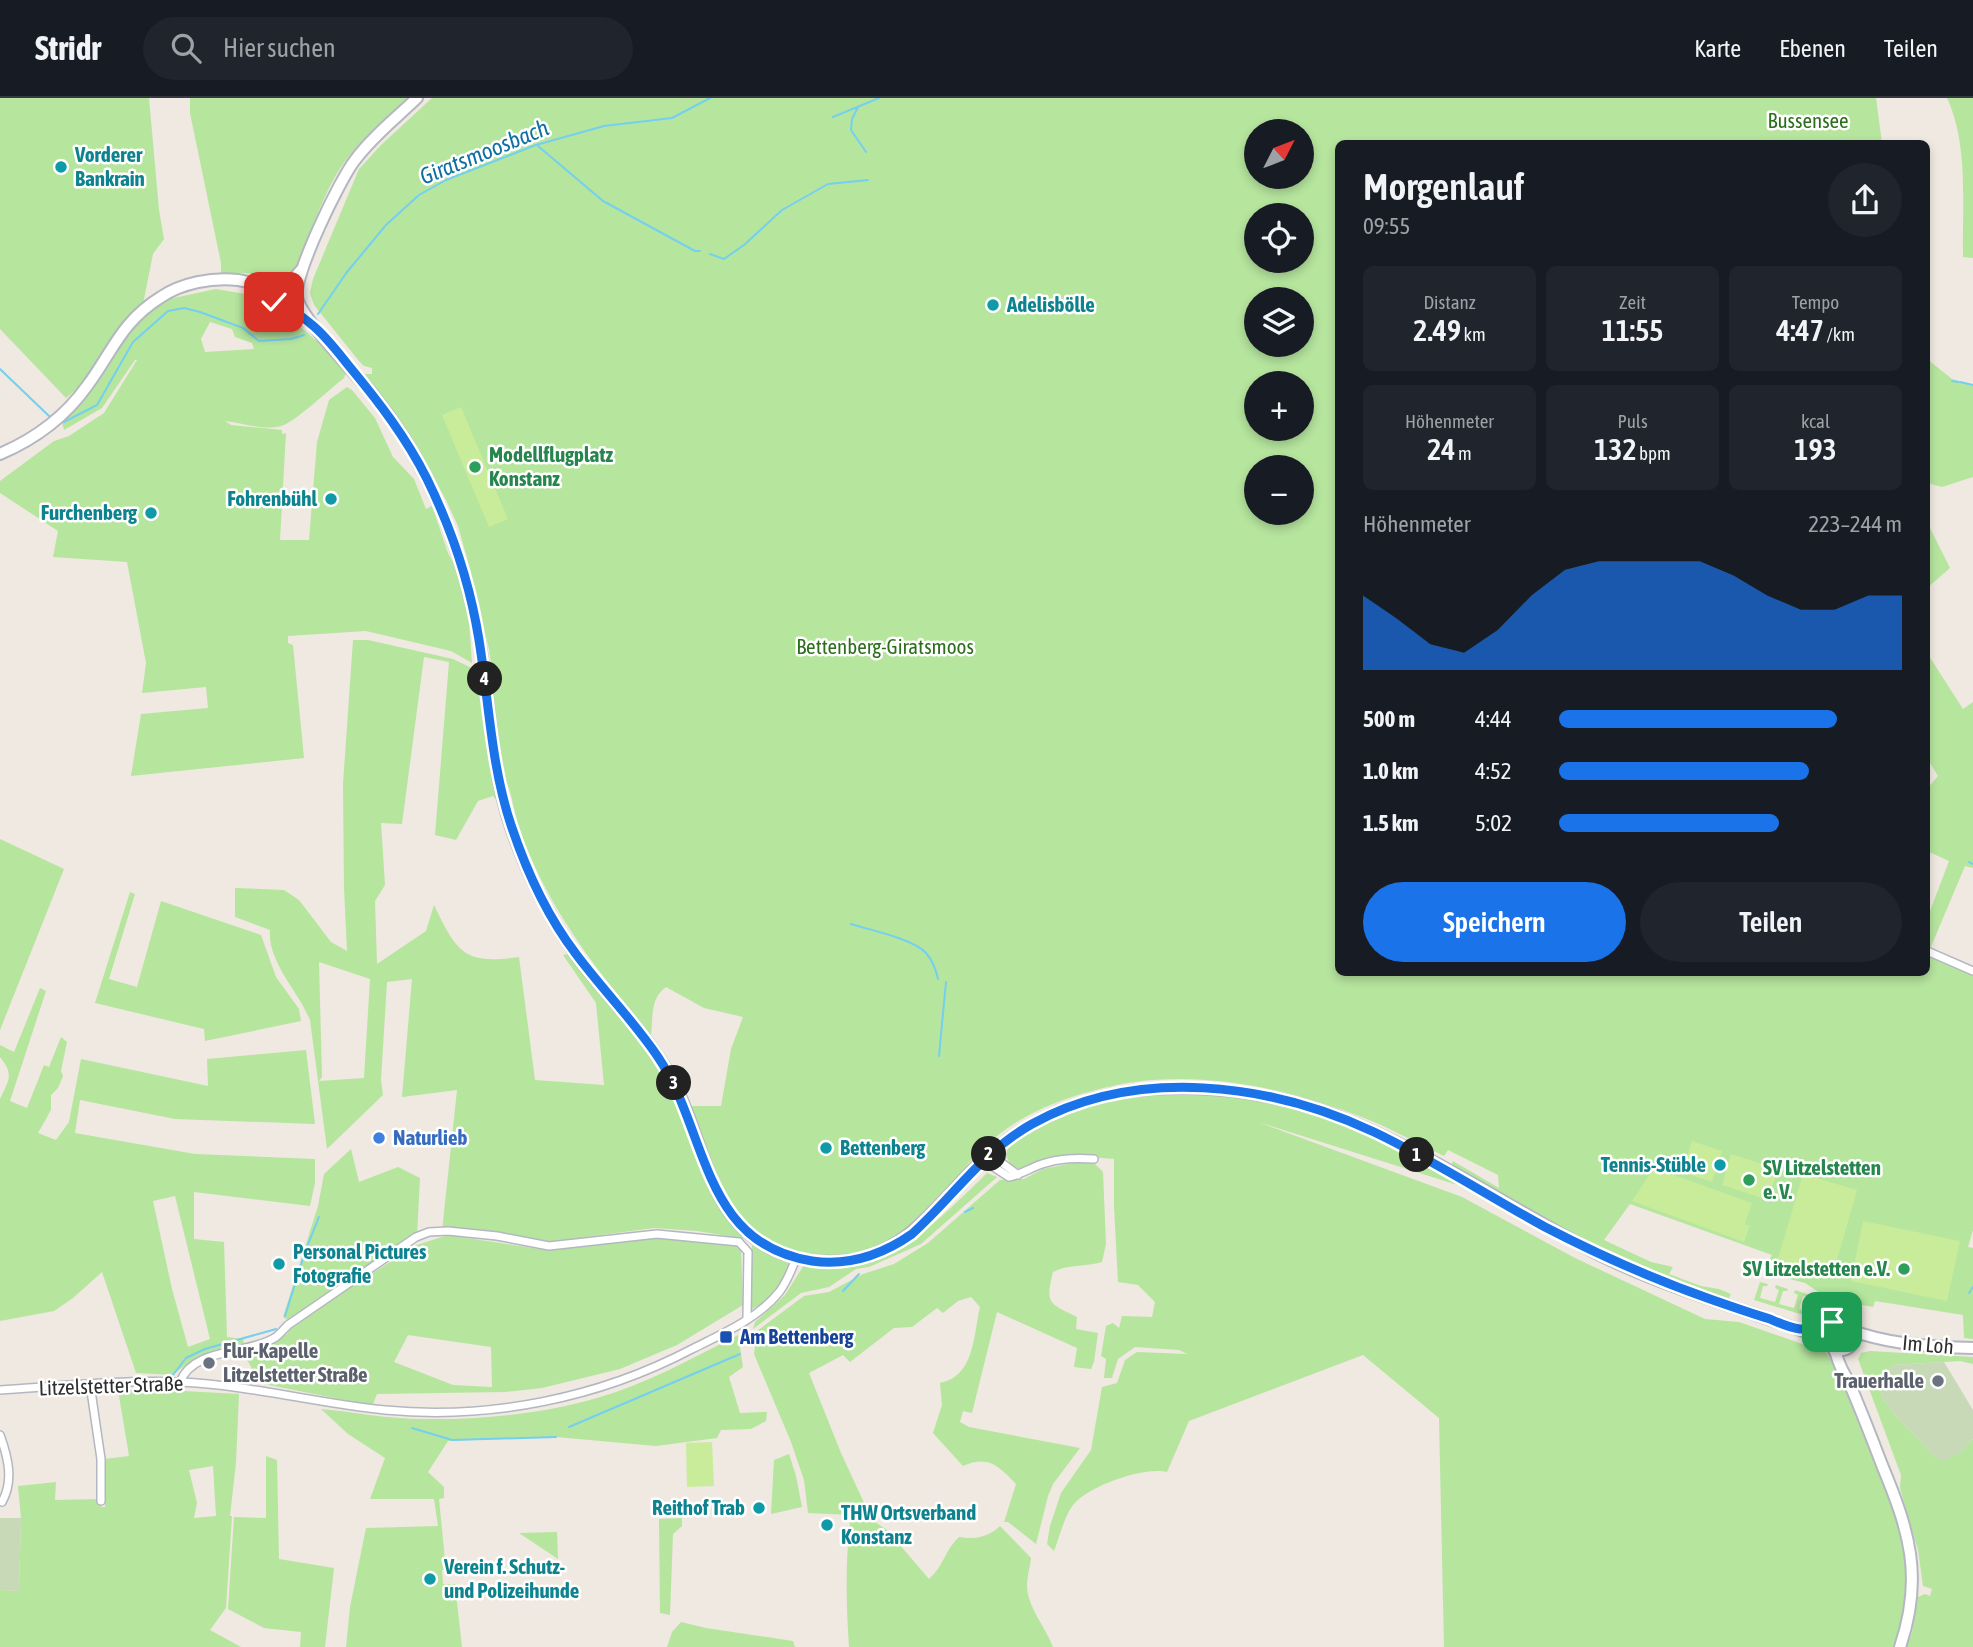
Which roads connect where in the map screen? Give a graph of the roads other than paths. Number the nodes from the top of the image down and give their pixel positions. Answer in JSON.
{"nodes":[{"id":1,"x":417,"y":98,"type":"edge"},
{"id":2,"x":258,"y":285,"type":"junction"},
{"id":3,"x":289,"y":291,"type":"junction"},
{"id":4,"x":273,"y":298,"type":"junction"},
{"id":5,"x":288,"y":309,"type":"junction"},
{"id":6,"x":312,"y":324,"type":"junction"},
{"id":7,"x":0,"y":454,"type":"edge"},
{"id":8,"x":1930,"y":952,"type":"edge"},
{"id":9,"x":1973,"y":971,"type":"edge"},
{"id":10,"x":997,"y":1147,"type":"junction"},
{"id":11,"x":1094,"y":1159,"type":"dead end"},
{"id":12,"x":982,"y":1160,"type":"junction"},
{"id":13,"x":1018,"y":1175,"type":"junction"},
{"id":14,"x":796,"y":1258,"type":"junction"},
{"id":15,"x":747,"y":1318,"type":"junction"},
{"id":16,"x":1826,"y":1333,"type":"junction"},
{"id":17,"x":1848,"y":1343,"type":"junction"},
{"id":18,"x":1973,"y":1348,"type":"edge"},
{"id":19,"x":180,"y":1382,"type":"junction"},
{"id":20,"x":90,"y":1384,"type":"junction"},
{"id":21,"x":0,"y":1390,"type":"edge"},
{"id":22,"x":0,"y":1435,"type":"edge"},
{"id":23,"x":101,"y":1501,"type":"dead end"},
{"id":24,"x":2,"y":1502,"type":"dead end"},
{"id":25,"x":1900,"y":1647,"type":"edge"}],
"edges":[{"from":1,"to":3,"type":"main road"},
{"from":2,"to":3,"type":"main road"},
{"from":2,"to":4,"type":"main road"},
{"from":2,"to":7,"type":"main road"},
{"from":3,"to":4,"type":"main road"},
{"from":3,"to":5,"type":"main road"},
{"from":3,"to":6,"type":"main road"},
{"from":4,"to":5,"type":"main road"},
{"from":5,"to":6,"type":"main road"},
{"from":6,"to":14,"type":"main road"},
{"from":8,"to":9,"type":"street"},
{"from":10,"to":12,"type":"main road"},
{"from":10,"to":13,"type":"street"},
{"from":10,"to":16,"type":"main road"},
{"from":11,"to":13,"type":"street"},
{"from":12,"to":13,"type":"street"},
{"from":12,"to":14,"type":"main road"},
{"from":14,"to":15,"type":"street","name":"Litzelstetter Straße"},
{"from":15,"to":19,"type":"street","name":"Litzelstetter Straße"},
{"from":15,"to":19,"type":"street"},
{"from":16,"to":17,"type":"main road"},
{"from":16,"to":17,"type":"main road","name":"Im Loh"},
{"from":17,"to":18,"type":"main road","name":"Im Loh"},
{"from":17,"to":25,"type":"main road"},
{"from":19,"to":20,"type":"street","name":"Litzelstetter Straße"},
{"from":20,"to":21,"type":"street","name":"Litzelstetter Straße"},
{"from":20,"to":23,"type":"street"},
{"from":22,"to":24,"type":"street"}]}
